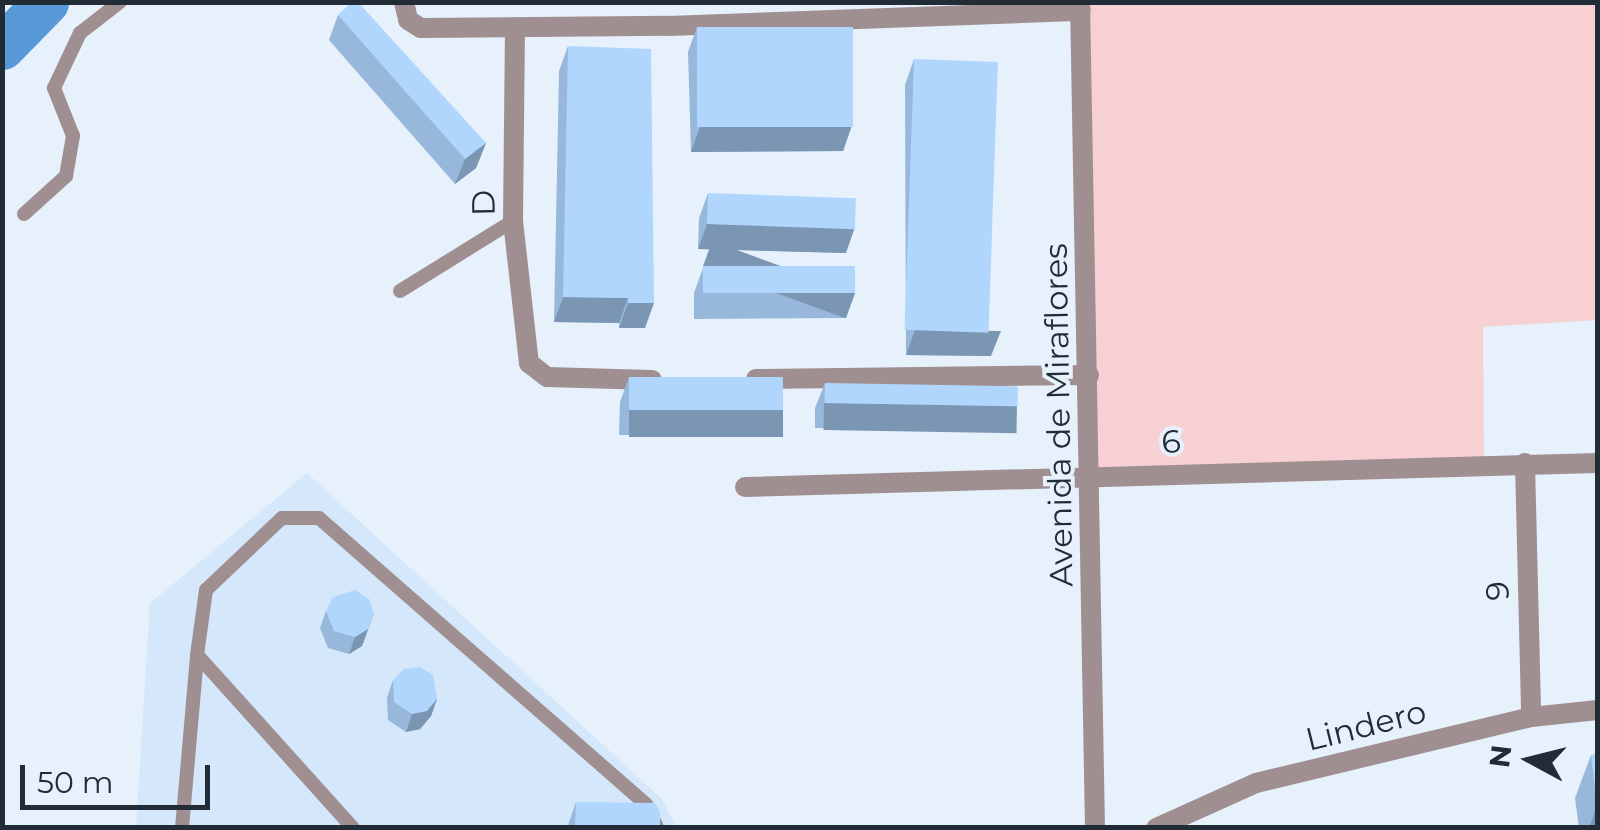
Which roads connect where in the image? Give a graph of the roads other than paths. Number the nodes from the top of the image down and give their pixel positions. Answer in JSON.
{"nodes":[{"id":1,"x":120,"y":2,"type":"edge"},
{"id":2,"x":1080,"y":7,"type":"edge"},
{"id":3,"x":402,"y":8,"type":"edge"},
{"id":4,"x":704,"y":12,"type":"edge"},
{"id":5,"x":515,"y":28,"type":"junction"},
{"id":6,"x":24,"y":214,"type":"dead end"},
{"id":7,"x":513,"y":221,"type":"junction"},
{"id":8,"x":400,"y":291,"type":"dead end"},
{"id":9,"x":1089,"y":375,"type":"junction"},
{"id":10,"x":726,"y":379,"type":"edge"},
{"id":11,"x":666,"y":380,"type":"edge"},
{"id":12,"x":1598,"y":462,"type":"edge"},
{"id":13,"x":1525,"y":463,"type":"junction"},
{"id":14,"x":1090,"y":474,"type":"junction"},
{"id":15,"x":745,"y":488,"type":"dead end"},
{"id":16,"x":197,"y":655,"type":"junction"},
{"id":17,"x":1598,"y":710,"type":"edge"},
{"id":18,"x":1531,"y":717,"type":"junction"},
{"id":19,"x":182,"y":828,"type":"edge"},
{"id":20,"x":353,"y":828,"type":"edge"},
{"id":21,"x":657,"y":828,"type":"edge"},
{"id":22,"x":1095,"y":828,"type":"edge"},
{"id":23,"x":1156,"y":828,"type":"edge"}],
"edges":[{"from":1,"to":6,"type":"lane"},
{"from":2,"to":4,"type":"street"},
{"from":2,"to":9,"type":"street","name":"Avenida de Miraflores"},
{"from":3,"to":5,"type":"street"},
{"from":4,"to":5,"type":"street"},
{"from":5,"to":7,"type":"street","name":"D"},
{"from":7,"to":8,"type":"lane"},
{"from":7,"to":11,"type":"street","name":"D"},
{"from":9,"to":10,"type":"street"},
{"from":9,"to":14,"type":"street","name":"Avenida de Miraflores"},
{"from":12,"to":13,"type":"street","name":"6"},
{"from":13,"to":14,"type":"street","name":"6"},
{"from":13,"to":18,"type":"street","name":"9"},
{"from":14,"to":15,"type":"street","name":"6"},
{"from":14,"to":22,"type":"street","name":"Avenida de Miraflores"},
{"from":16,"to":19,"type":"lane"},
{"from":16,"to":20,"type":"lane"},
{"from":16,"to":21,"type":"lane"},
{"from":17,"to":18,"type":"street","name":"Lindero"},
{"from":18,"to":23,"type":"street","name":"Lindero"}]}
